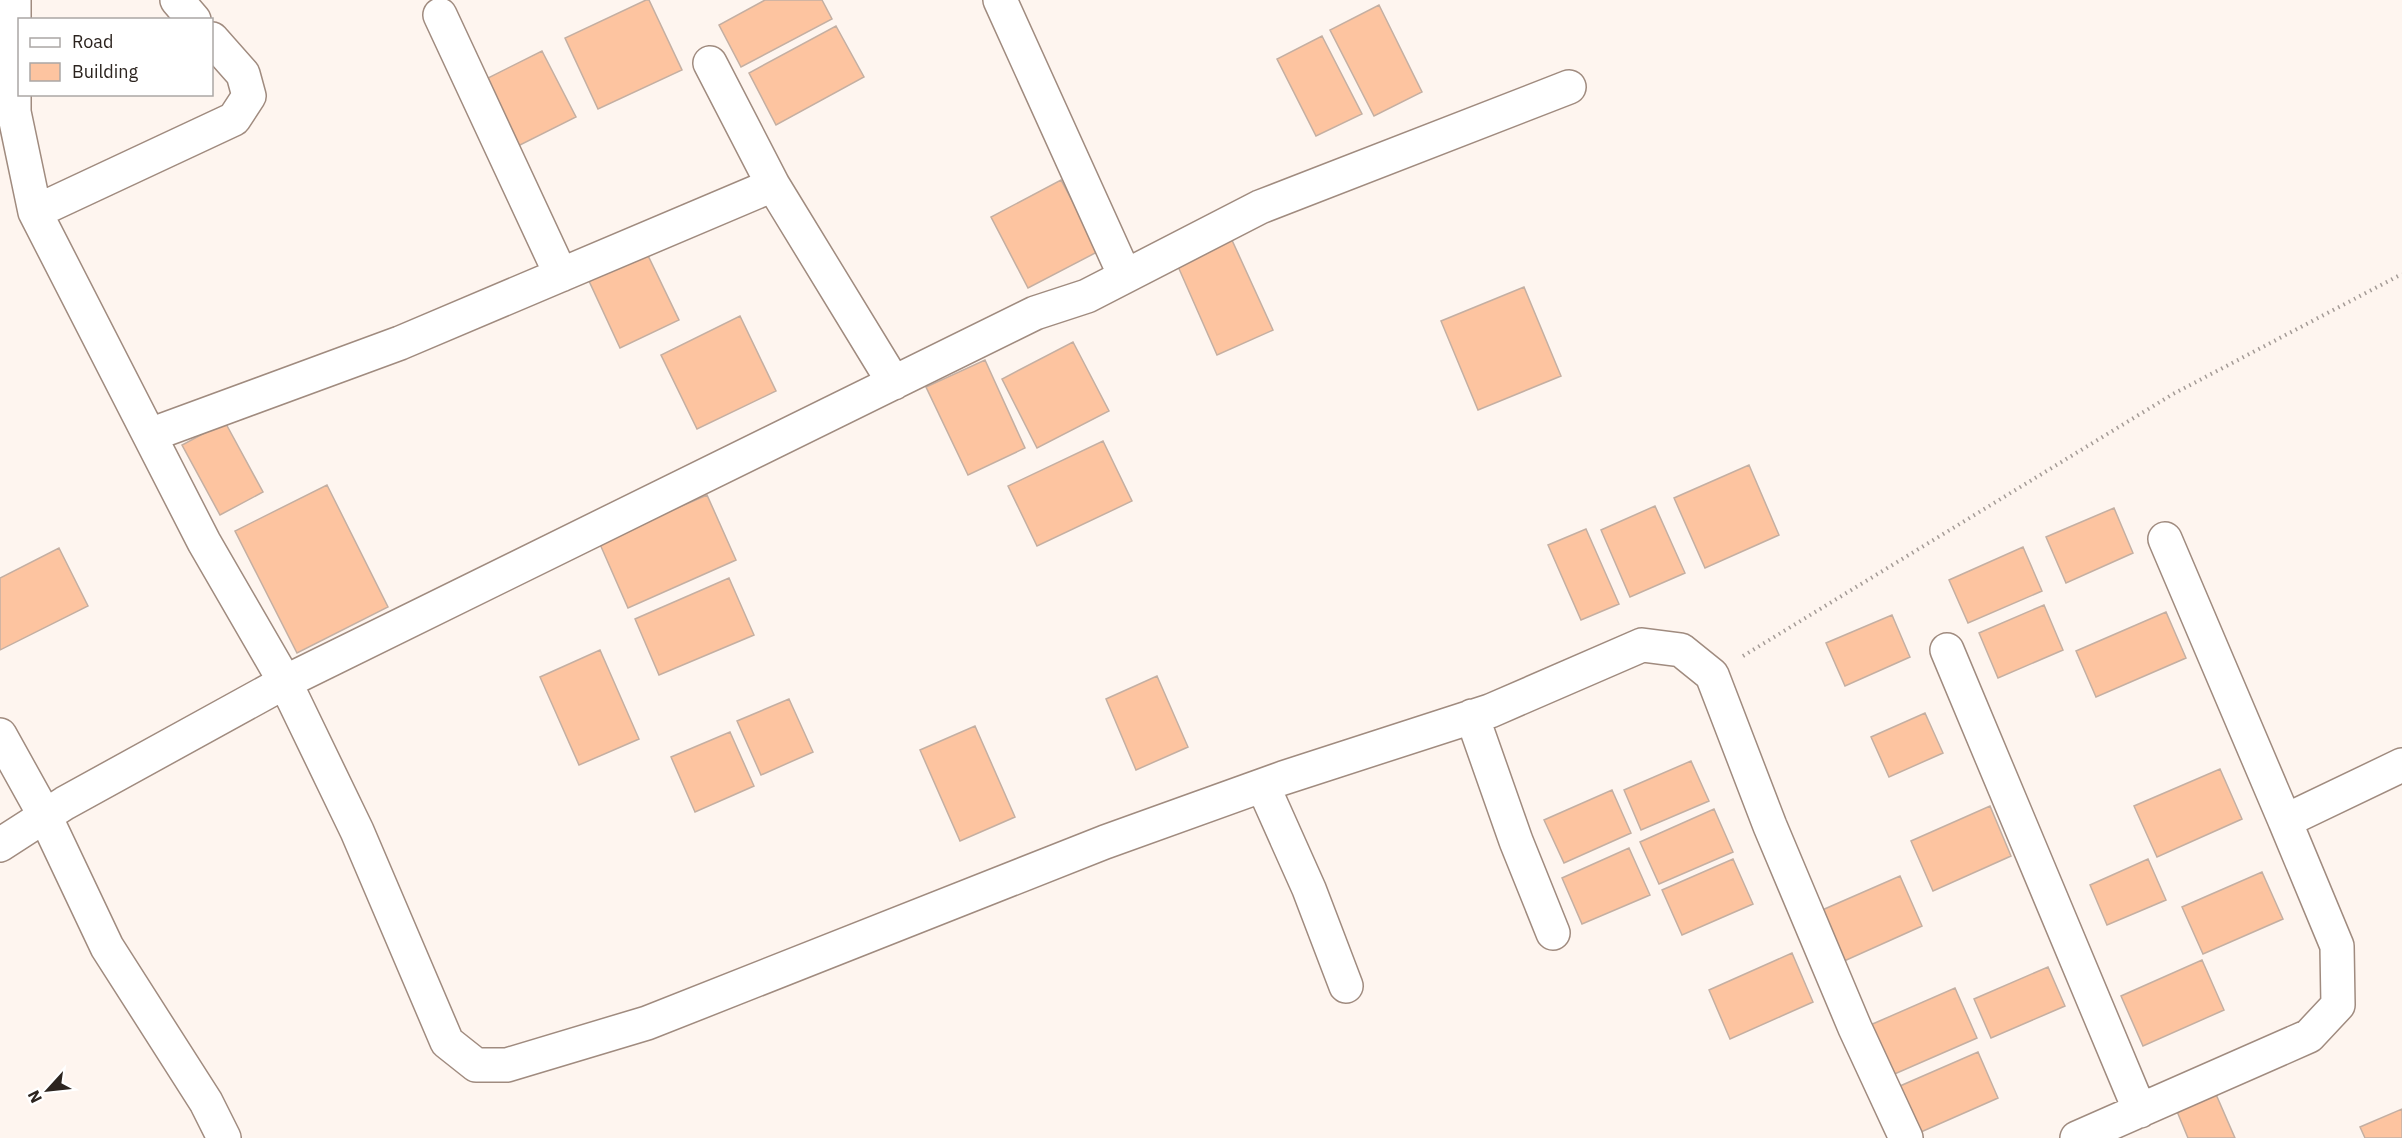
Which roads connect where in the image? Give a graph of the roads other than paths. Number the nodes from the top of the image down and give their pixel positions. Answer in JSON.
{"nodes":[{"id":1,"x":14,"y":0,"type":"edge"},
{"id":2,"x":177,"y":0,"type":"edge"},
{"id":3,"x":1000,"y":0,"type":"edge"},
{"id":4,"x":440,"y":15,"type":"dead end"},
{"id":5,"x":192,"y":18,"type":"edge"},
{"id":6,"x":213,"y":40,"type":"edge"},
{"id":7,"x":710,"y":63,"type":"dead end"},
{"id":8,"x":1569,"y":87,"type":"dead end"},
{"id":9,"x":773,"y":185,"type":"junction"},
{"id":10,"x":35,"y":212,"type":"junction"},
{"id":11,"x":561,"y":275,"type":"junction"},
{"id":12,"x":1125,"y":276,"type":"junction"},
{"id":13,"x":894,"y":383,"type":"junction"},
{"id":14,"x":150,"y":435,"type":"junction"},
{"id":15,"x":2165,"y":539,"type":"dead end"},
{"id":16,"x":1947,"y":650,"type":"dead end"},
{"id":17,"x":285,"y":682,"type":"junction"},
{"id":18,"x":1472,"y":717,"type":"junction"},
{"id":19,"x":0,"y":735,"type":"edge"},
{"id":20,"x":2402,"y":765,"type":"edge"},
{"id":21,"x":1263,"y":786,"type":"junction"},
{"id":22,"x":45,"y":816,"type":"junction"},
{"id":23,"x":2285,"y":821,"type":"junction"},
{"id":24,"x":0,"y":845,"type":"edge"},
{"id":25,"x":1553,"y":933,"type":"dead end"},
{"id":26,"x":1346,"y":986,"type":"dead end"},
{"id":27,"x":2140,"y":1111,"type":"junction"},
{"id":28,"x":224,"y":1138,"type":"edge"},
{"id":29,"x":1906,"y":1138,"type":"edge"},
{"id":30,"x":2078,"y":1138,"type":"edge"}],
"edges":[{"from":1,"to":10,"type":"street"},
{"from":2,"to":5,"type":"street"},
{"from":3,"to":12,"type":"street"},
{"from":4,"to":11,"type":"street"},
{"from":6,"to":10,"type":"street"},
{"from":7,"to":9,"type":"street"},
{"from":8,"to":12,"type":"street"},
{"from":9,"to":11,"type":"street"},
{"from":9,"to":13,"type":"street"},
{"from":10,"to":14,"type":"street"},
{"from":11,"to":14,"type":"street"},
{"from":12,"to":13,"type":"street"},
{"from":13,"to":17,"type":"street"},
{"from":14,"to":17,"type":"street"},
{"from":15,"to":23,"type":"street"},
{"from":16,"to":27,"type":"street"},
{"from":17,"to":21,"type":"street"},
{"from":17,"to":22,"type":"street"},
{"from":18,"to":21,"type":"street"},
{"from":18,"to":25,"type":"street"},
{"from":18,"to":29,"type":"street"},
{"from":19,"to":22,"type":"street"},
{"from":20,"to":23,"type":"street"},
{"from":21,"to":26,"type":"street"},
{"from":22,"to":24,"type":"street"},
{"from":22,"to":28,"type":"street"},
{"from":23,"to":27,"type":"street"},
{"from":27,"to":30,"type":"street"}]}
